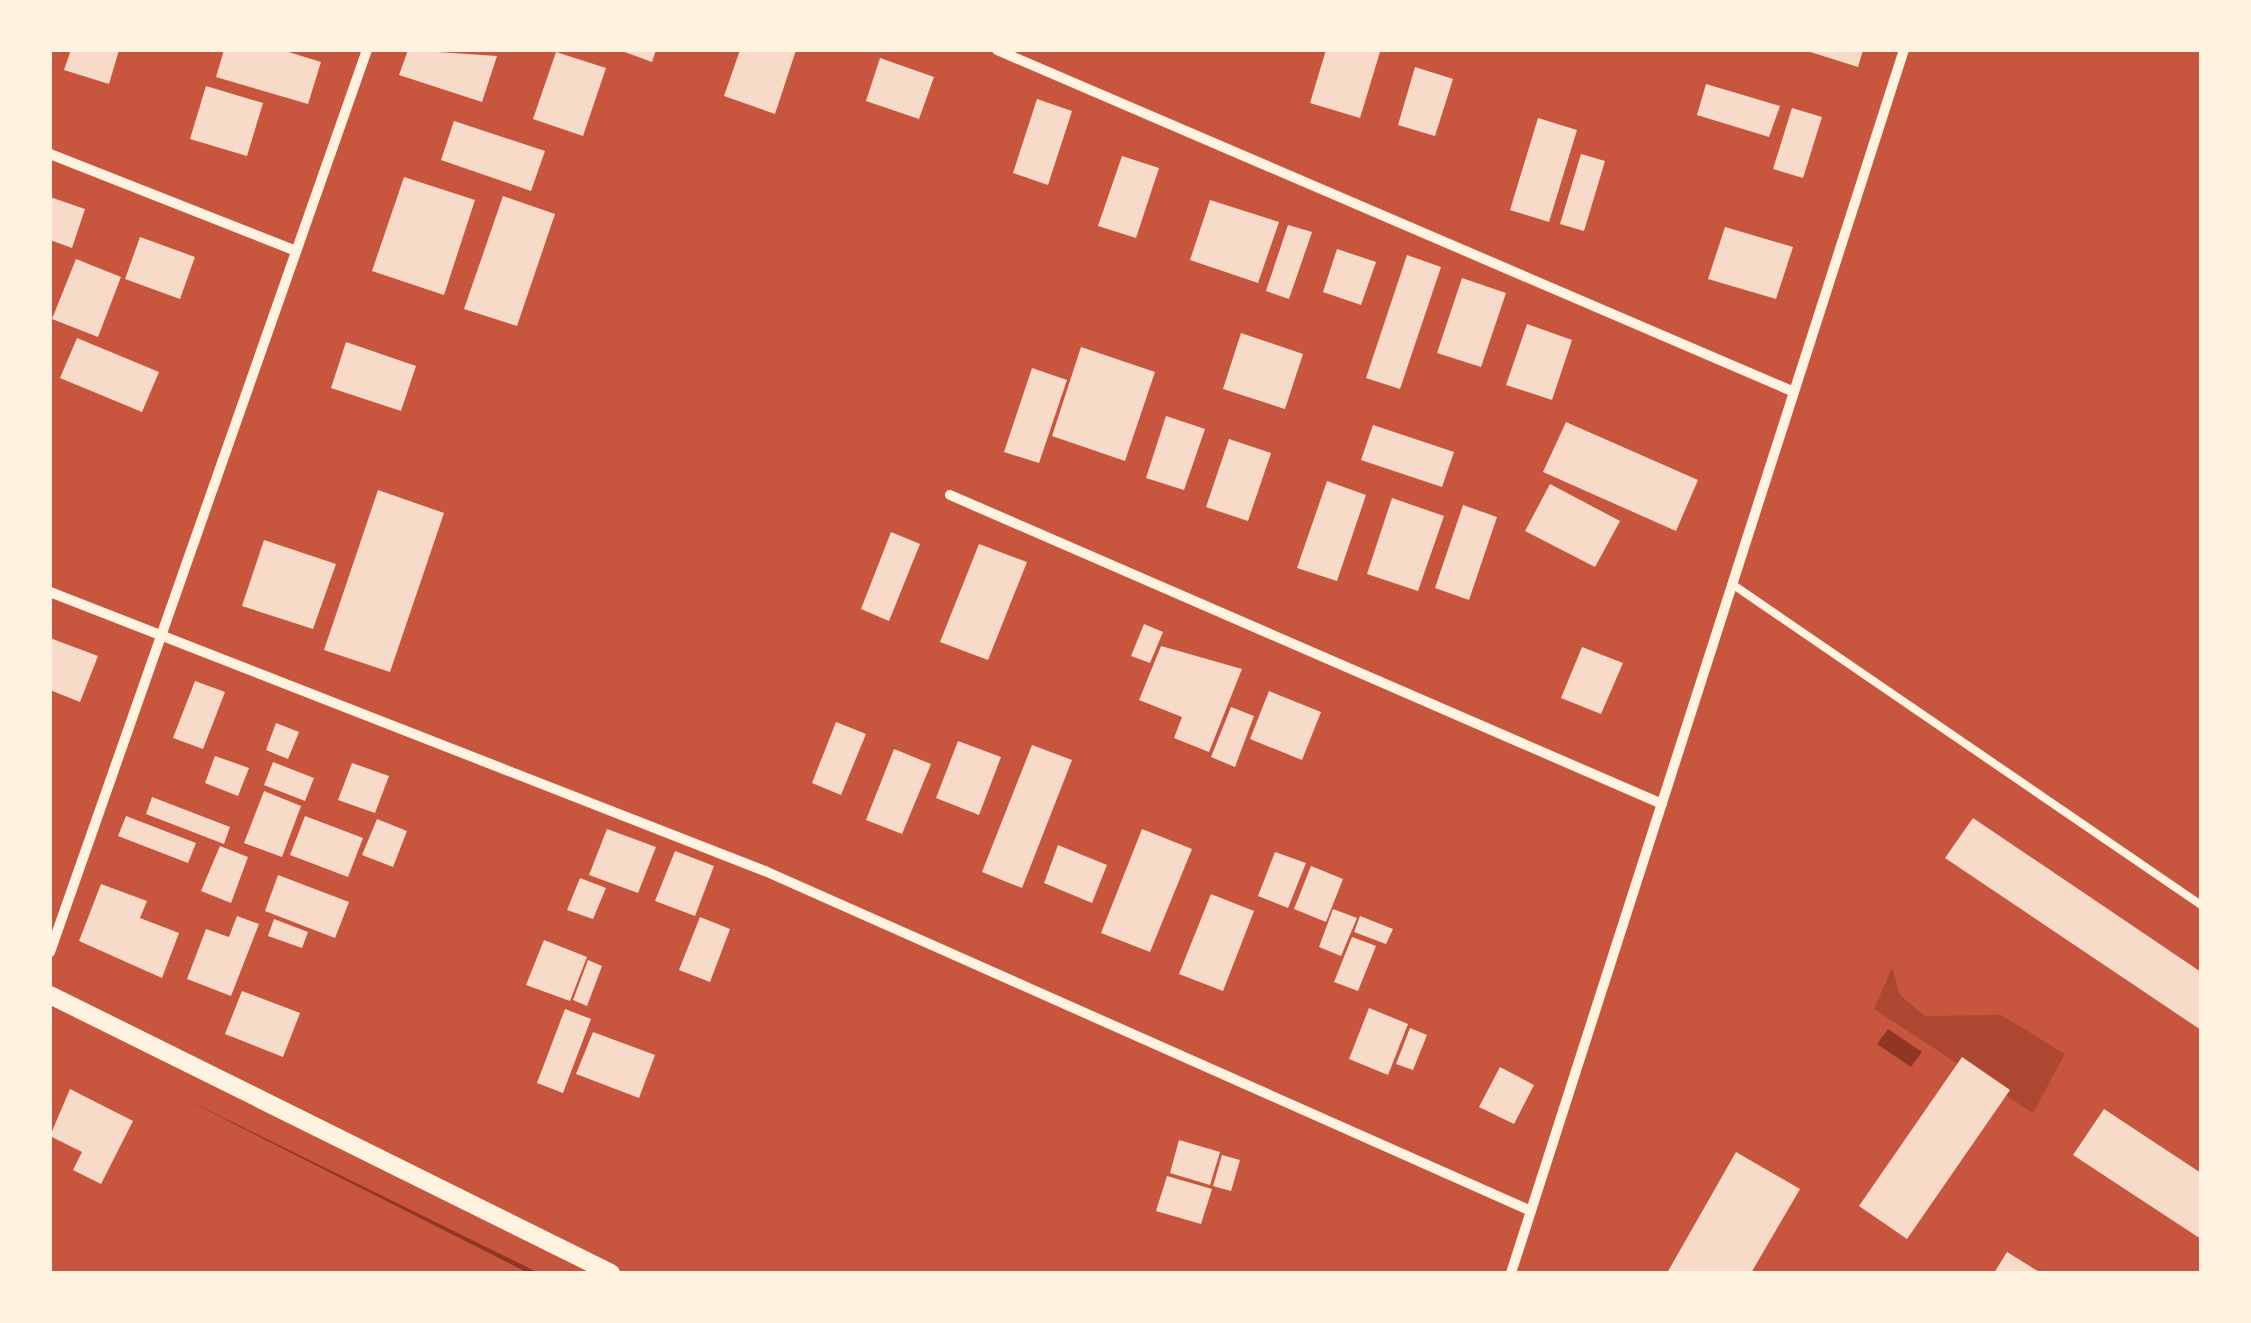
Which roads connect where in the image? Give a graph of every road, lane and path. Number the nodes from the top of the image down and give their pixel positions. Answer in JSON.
{"nodes":[{"id":1,"x":367,"y":50,"type":"edge"},
{"id":2,"x":997,"y":50,"type":"edge"},
{"id":3,"x":1904,"y":50,"type":"edge"},
{"id":4,"x":50,"y":154,"type":"edge"},
{"id":5,"x":296,"y":251,"type":"junction"},
{"id":6,"x":1794,"y":392,"type":"junction"},
{"id":7,"x":950,"y":495,"type":"dead end"},
{"id":8,"x":1732,"y":584,"type":"junction"},
{"id":9,"x":50,"y":592,"type":"edge"},
{"id":10,"x":160,"y":633,"type":"junction"},
{"id":11,"x":1662,"y":804,"type":"junction"},
{"id":12,"x":2201,"y":905,"type":"edge"},
{"id":13,"x":50,"y":952,"type":"edge"},
{"id":14,"x":50,"y":996,"type":"edge"},
{"id":15,"x":1531,"y":1211,"type":"junction"},
{"id":16,"x":611,"y":1273,"type":"edge"},
{"id":17,"x":1511,"y":1273,"type":"edge"}],
"edges":[{"from":1,"to":5,"type":"street"},
{"from":2,"to":6,"type":"street"},
{"from":3,"to":6,"type":"street"},
{"from":4,"to":5,"type":"street"},
{"from":5,"to":10,"type":"street"},
{"from":6,"to":8,"type":"street"},
{"from":7,"to":11,"type":"street"},
{"from":8,"to":11,"type":"street"},
{"from":8,"to":12,"type":"lane"},
{"from":9,"to":10,"type":"street"},
{"from":10,"to":13,"type":"street"},
{"from":10,"to":15,"type":"street"},
{"from":11,"to":15,"type":"street"},
{"from":14,"to":16,"type":"street"},
{"from":15,"to":17,"type":"street"}]}
